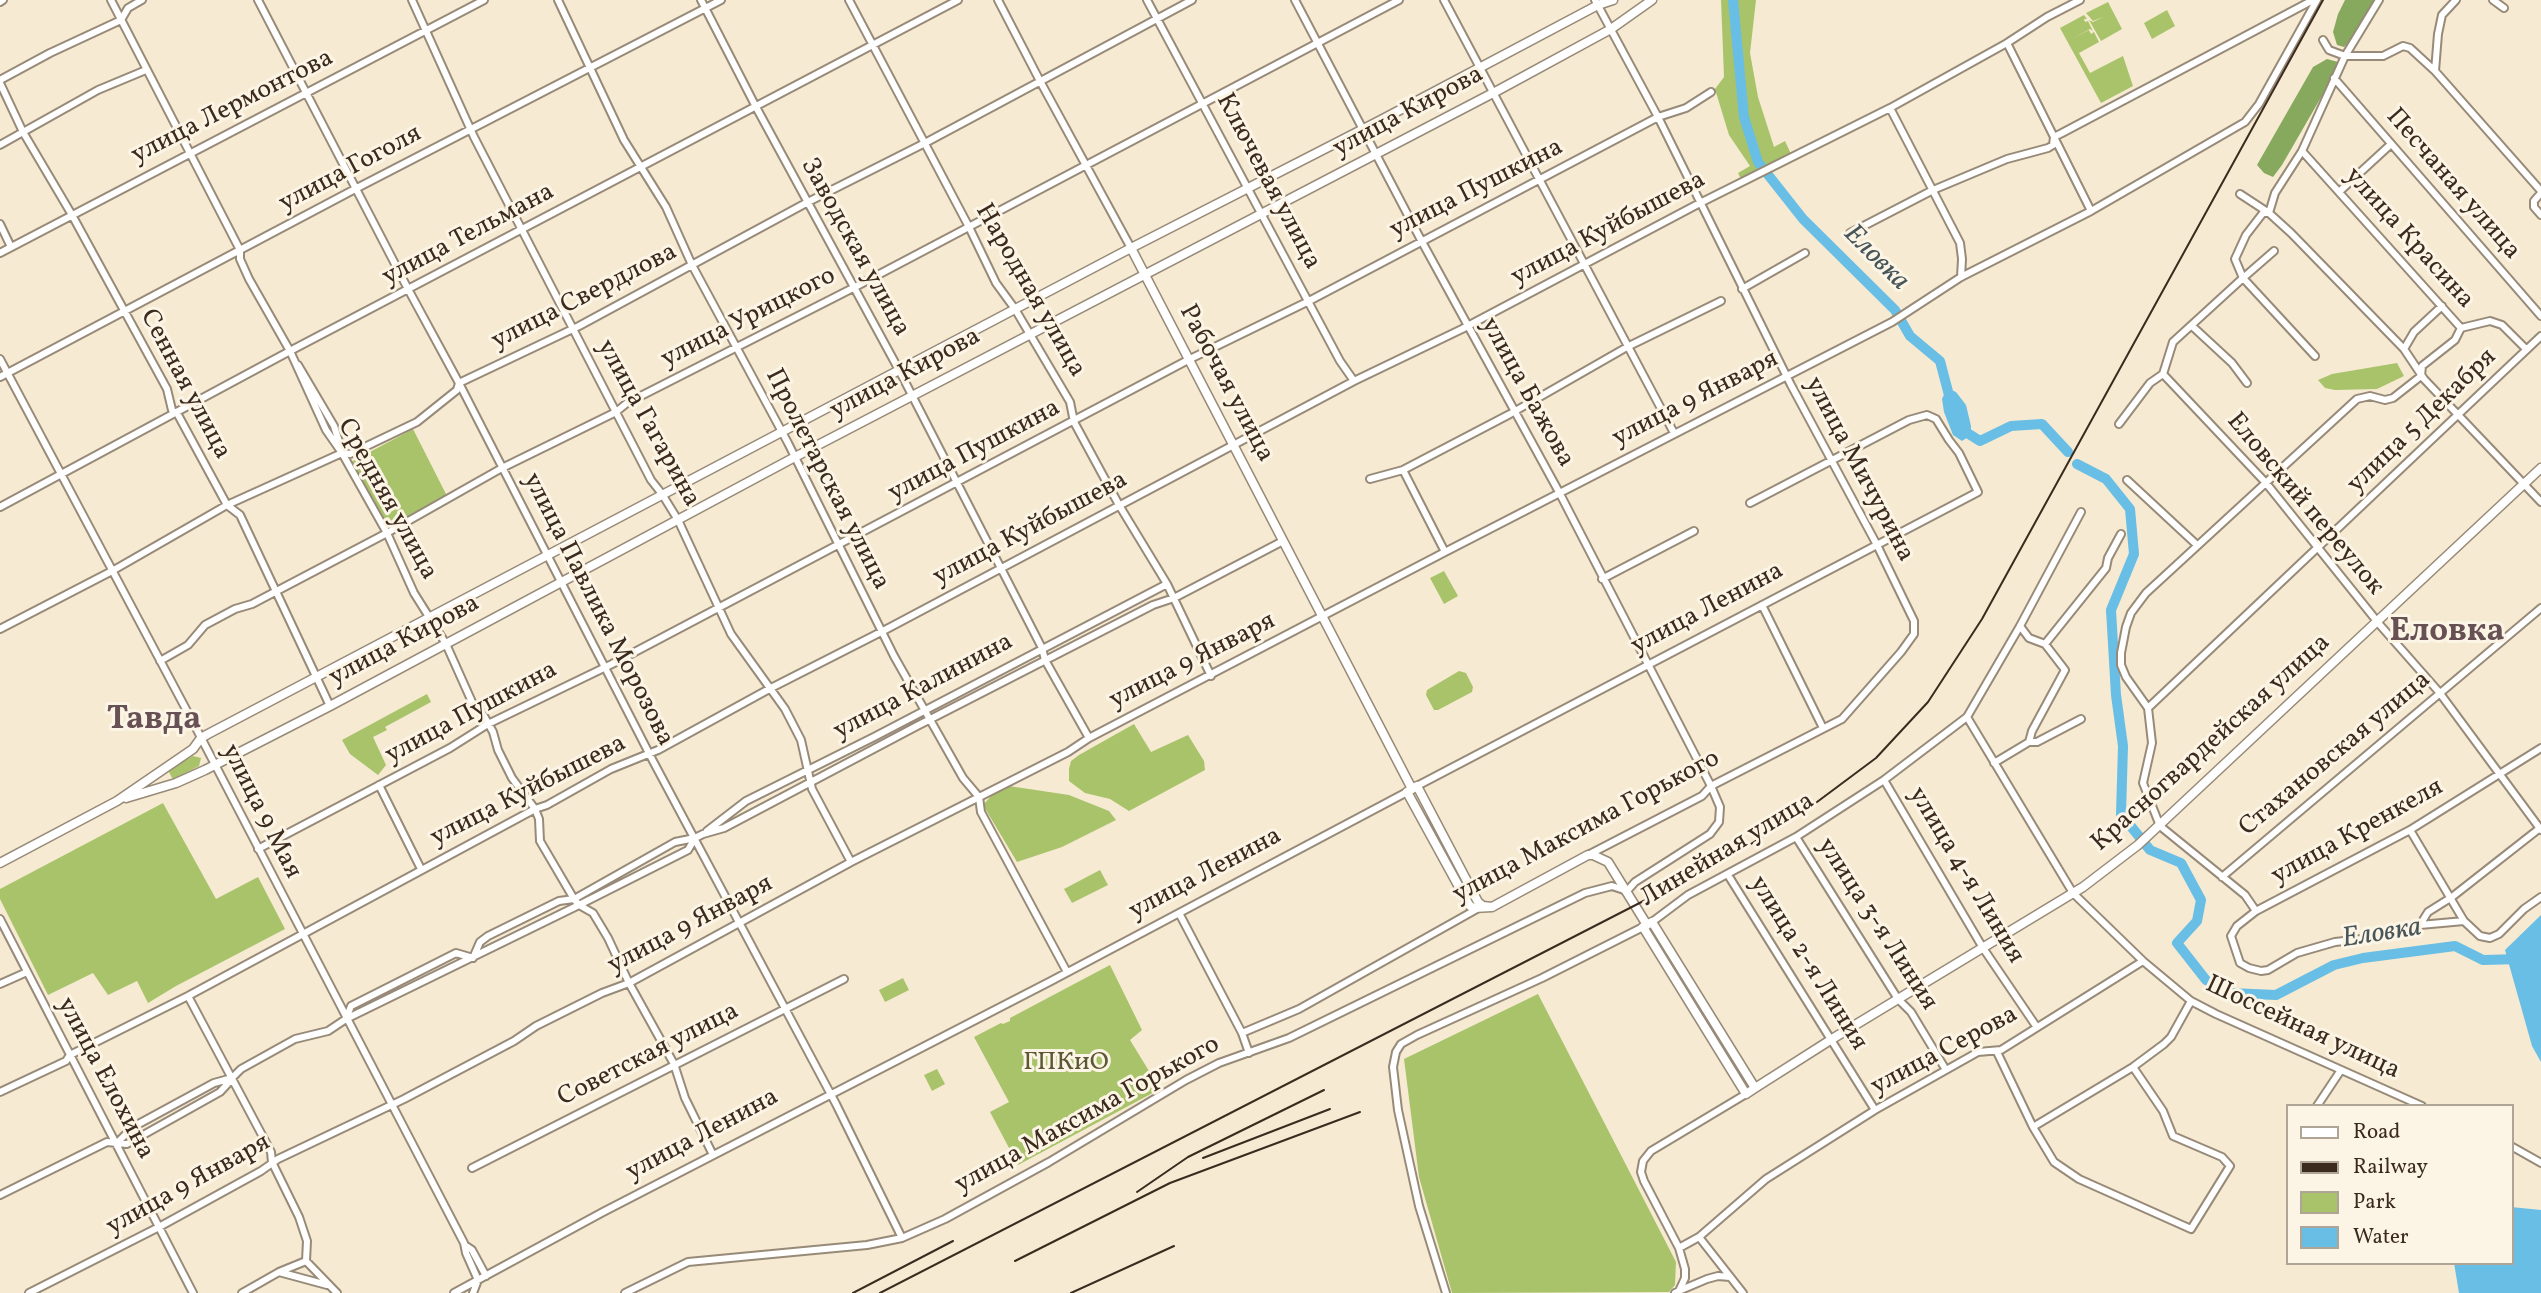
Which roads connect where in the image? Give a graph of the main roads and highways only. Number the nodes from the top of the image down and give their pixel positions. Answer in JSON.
{"nodes":[{"id":1,"x":1613,"y":0,"type":"edge"},
{"id":2,"x":1652,"y":0,"type":"edge"},
{"id":3,"x":1597,"y":3,"type":"edge"},
{"id":4,"x":1131,"y":248,"type":"junction"},
{"id":5,"x":1145,"y":275,"type":"junction"},
{"id":6,"x":2541,"y":468,"type":"edge"},
{"id":7,"x":165,"y":766,"type":"junction"},
{"id":8,"x":176,"y":783,"type":"junction"},
{"id":9,"x":1412,"y":789,"type":"junction"},
{"id":10,"x":117,"y":801,"type":"junction"},
{"id":11,"x":0,"y":863,"type":"edge"},
{"id":12,"x":1492,"y":907,"type":"junction"},
{"id":13,"x":1477,"y":909,"type":"joint"},
{"id":14,"x":1647,"y":924,"type":"junction"},
{"id":15,"x":1755,"y":1088,"type":"junction"}],
"edges":[{"from":1,"to":3,"type":"main road","name":"улица Кирова"},
{"from":2,"to":5,"type":"main road","name":"улица Кирова"},
{"from":3,"to":4,"type":"main road","name":"улица Кирова"},
{"from":4,"to":5,"type":"main road","name":"Рабочая улица"},
{"from":4,"to":7,"type":"main road","name":"улица Кирова"},
{"from":5,"to":8,"type":"main road","name":"улица Кирова"},
{"from":5,"to":9,"type":"main road","name":"Рабочая улица"},
{"from":6,"to":15,"type":"main road","name":"Красногвардейская улица"},
{"from":7,"to":8,"type":"main road"},
{"from":7,"to":10,"type":"main road","name":"улица Кирова"},
{"from":8,"to":10,"type":"main road","name":"улица Кирова"},
{"from":9,"to":12,"type":"main road","name":"Рабочая улица"},
{"from":9,"to":13,"type":"main road","name":"Рабочая улица"},
{"from":10,"to":11,"type":"main road","name":"улица Кирова"},
{"from":12,"to":13,"type":"main road","name":"улица Максима Горького"},
{"from":12,"to":14,"type":"main road","name":"улица Максима Горького"},
{"from":14,"to":15,"type":"main road"},
{"from":14,"to":15,"type":"main road","name":"Красногвардейская улица"}]}
